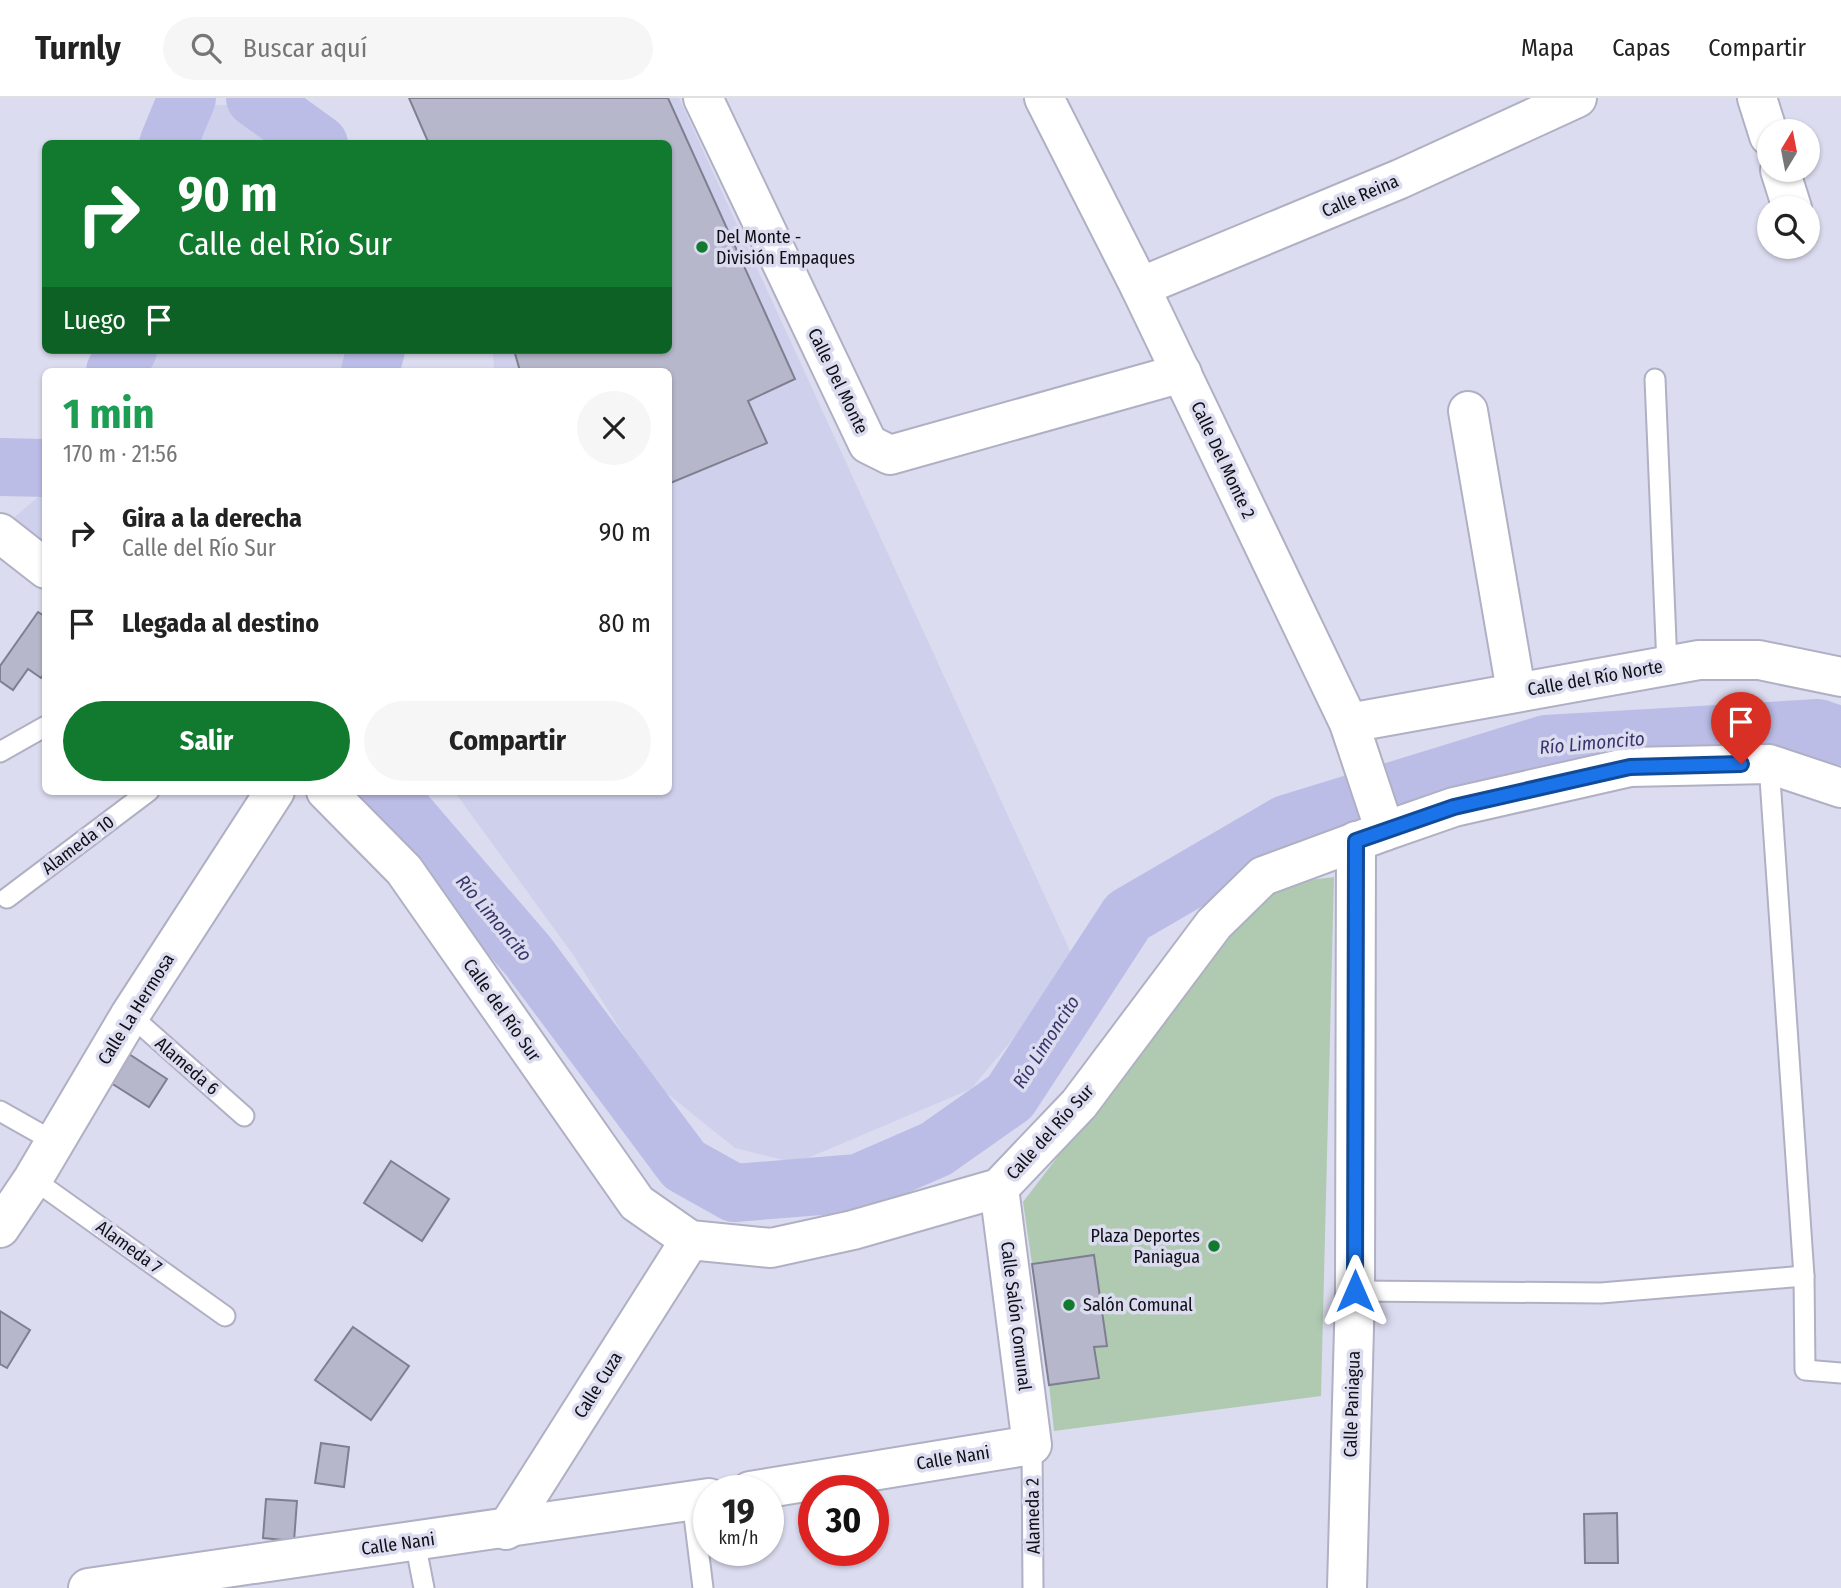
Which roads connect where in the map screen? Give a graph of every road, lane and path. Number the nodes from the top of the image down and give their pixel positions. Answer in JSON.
{"nodes":[{"id":1,"x":703,"y":98,"type":"edge"},
{"id":2,"x":1044,"y":98,"type":"edge"},
{"id":3,"x":1577,"y":98,"type":"edge"},
{"id":4,"x":1757,"y":98,"type":"edge"},
{"id":5,"x":1764,"y":119,"type":"edge"},
{"id":6,"x":1140,"y":287,"type":"junction"},
{"id":7,"x":1182,"y":373,"type":"junction"},
{"id":8,"x":1655,"y":379,"type":"dead end"},
{"id":9,"x":1468,"y":411,"type":"dead end"},
{"id":10,"x":0,"y":533,"type":"edge"},
{"id":11,"x":42,"y":566,"type":"edge"},
{"id":12,"x":1667,"y":665,"type":"junction"},
{"id":13,"x":1841,"y":677,"type":"edge"},
{"id":14,"x":1516,"y":691,"type":"junction"},
{"id":15,"x":42,"y":728,"type":"edge"},
{"id":16,"x":1355,"y":738,"type":"junction"},
{"id":17,"x":0,"y":752,"type":"edge"},
{"id":18,"x":1769,"y":764,"type":"junction"},
{"id":19,"x":1841,"y":788,"type":"edge"},
{"id":20,"x":144,"y":795,"type":"edge"},
{"id":21,"x":272,"y":795,"type":"edge"},
{"id":22,"x":330,"y":795,"type":"edge"},
{"id":23,"x":1373,"y":828,"type":"junction"},
{"id":24,"x":7,"y":898,"type":"dead end"},
{"id":25,"x":130,"y":1016,"type":"junction"},
{"id":26,"x":0,"y":1111,"type":"edge"},
{"id":27,"x":244,"y":1116,"type":"dead end"},
{"id":28,"x":53,"y":1141,"type":"junction"},
{"id":29,"x":33,"y":1179,"type":"junction"},
{"id":30,"x":999,"y":1188,"type":"junction"},
{"id":31,"x":0,"y":1228,"type":"edge"},
{"id":32,"x":690,"y":1240,"type":"junction"},
{"id":33,"x":1804,"y":1276,"type":"junction"},
{"id":34,"x":1355,"y":1291,"type":"junction"},
{"id":35,"x":225,"y":1316,"type":"dead end"},
{"id":36,"x":1841,"y":1373,"type":"edge"},
{"id":37,"x":1032,"y":1445,"type":"junction"},
{"id":38,"x":784,"y":1485,"type":"edge"},
{"id":39,"x":693,"y":1500,"type":"edge"},
{"id":40,"x":506,"y":1530,"type":"junction"},
{"id":41,"x":415,"y":1542,"type":"junction"},
{"id":42,"x":702,"y":1566,"type":"edge"},
{"id":43,"x":109,"y":1586,"type":"edge"},
{"id":44,"x":424,"y":1588,"type":"edge"},
{"id":45,"x":703,"y":1588,"type":"edge"},
{"id":46,"x":1033,"y":1588,"type":"edge"},
{"id":47,"x":1347,"y":1588,"type":"edge"}],
"edges":[{"from":1,"to":7,"type":"street","name":"Calle Del Monte"},
{"from":2,"to":6,"type":"street","name":"Calle Del Monte 2"},
{"from":3,"to":6,"type":"street","name":"Calle Reina"},
{"from":4,"to":5,"type":"street"},
{"from":6,"to":7,"type":"street","name":"Calle Del Monte 2"},
{"from":7,"to":16,"type":"street","name":"Calle Del Monte 2"},
{"from":8,"to":12,"type":"lane"},
{"from":9,"to":14,"type":"street"},
{"from":10,"to":11,"type":"street"},
{"from":12,"to":13,"type":"street","name":"Calle del Río Norte"},
{"from":12,"to":14,"type":"street","name":"Calle del Río Norte"},
{"from":14,"to":16,"type":"street","name":"Calle del Río Norte"},
{"from":15,"to":17,"type":"lane"},
{"from":16,"to":23,"type":"street","name":"Calle Del Monte 2"},
{"from":18,"to":19,"type":"street","name":"Calle del Río Sur"},
{"from":18,"to":23,"type":"street","name":"Calle del Río Sur"},
{"from":18,"to":33,"type":"lane"},
{"from":20,"to":24,"type":"lane","name":"Alameda 10"},
{"from":21,"to":25,"type":"street","name":"Calle La Hermosa"},
{"from":22,"to":32,"type":"street","name":"Calle del Río Sur"},
{"from":23,"to":30,"type":"street","name":"Calle del Río Sur"},
{"from":23,"to":34,"type":"street","name":"Calle Paniagua"},
{"from":25,"to":27,"type":"lane","name":"Alameda 6"},
{"from":25,"to":28,"type":"street","name":"Calle La Hermosa"},
{"from":26,"to":28,"type":"lane"},
{"from":28,"to":29,"type":"street","name":"Calle La Hermosa"},
{"from":29,"to":31,"type":"street","name":"Calle La Hermosa"},
{"from":29,"to":35,"type":"lane","name":"Alameda 7"},
{"from":30,"to":32,"type":"street","name":"Calle del Río Sur"},
{"from":30,"to":37,"type":"street","name":"Calle Salón Comunal"},
{"from":32,"to":40,"type":"street","name":"Calle Cuza"},
{"from":33,"to":34,"type":"lane"},
{"from":33,"to":36,"type":"lane"},
{"from":34,"to":47,"type":"street","name":"Calle Paniagua"},
{"from":37,"to":38,"type":"street","name":"Calle Nani"},
{"from":37,"to":46,"type":"lane","name":"Alameda 2"},
{"from":39,"to":40,"type":"street","name":"Calle Nani"},
{"from":40,"to":41,"type":"street","name":"Calle Nani"},
{"from":41,"to":43,"type":"street","name":"Calle Nani"},
{"from":41,"to":44,"type":"lane"},
{"from":42,"to":45,"type":"lane"}]}
